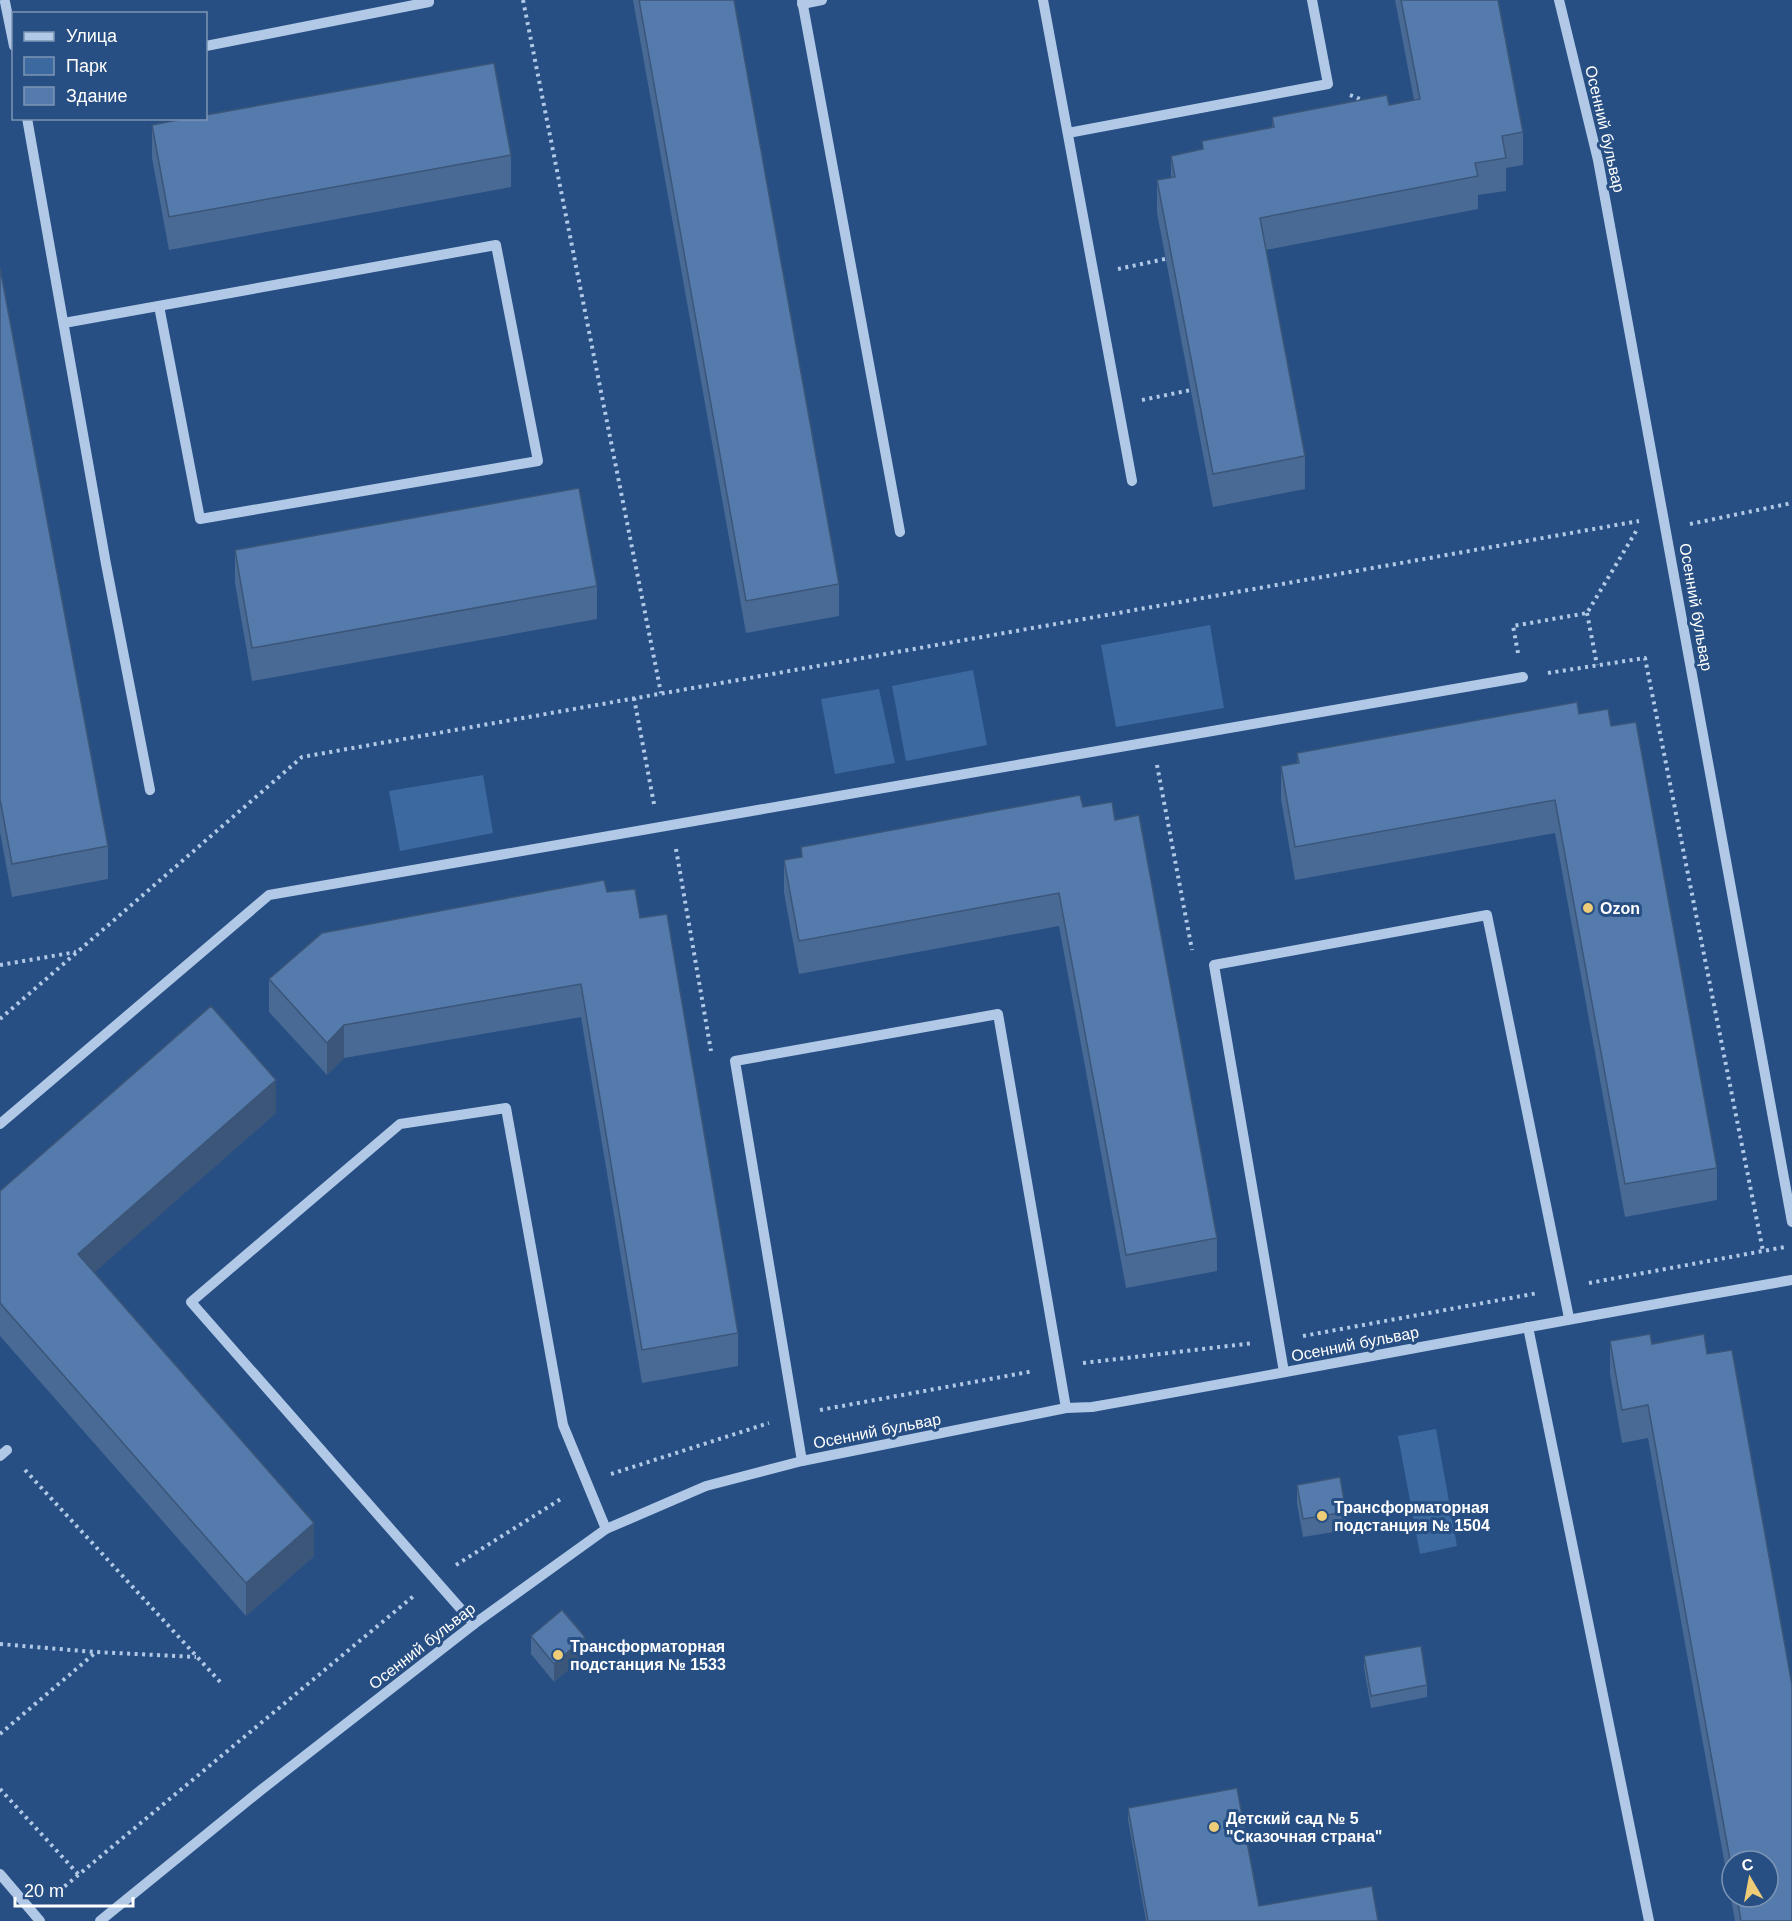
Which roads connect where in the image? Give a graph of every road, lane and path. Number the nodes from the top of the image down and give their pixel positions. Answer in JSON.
{"nodes":[{"id":1,"x":429,"y":0,"type":"edge"},
{"id":2,"x":523,"y":0,"type":"edge"},
{"id":3,"x":822,"y":0,"type":"edge"},
{"id":4,"x":1043,"y":0,"type":"edge"},
{"id":5,"x":1312,"y":0,"type":"edge"},
{"id":6,"x":1559,"y":0,"type":"edge"},
{"id":7,"x":802,"y":2,"type":"edge"},
{"id":8,"x":4,"y":3,"type":"edge"},
{"id":9,"x":12,"y":37,"type":"edge"},
{"id":10,"x":207,"y":46,"type":"edge"},
{"id":11,"x":1328,"y":84,"type":"junction"},
{"id":12,"x":1367,"y":102,"type":"edge"},
{"id":13,"x":27,"y":120,"type":"edge"},
{"id":14,"x":1068,"y":133,"type":"junction"},
{"id":15,"x":1166,"y":259,"type":"edge"},
{"id":16,"x":1094,"y":273,"type":"junction"},
{"id":17,"x":159,"y":306,"type":"junction"},
{"id":18,"x":64,"y":323,"type":"junction"},
{"id":19,"x":1191,"y":390,"type":"edge"},
{"id":20,"x":1118,"y":405,"type":"junction"},
{"id":21,"x":1132,"y":482,"type":"dead end"},
{"id":22,"x":1792,"y":503,"type":"edge"},
{"id":23,"x":1667,"y":529,"type":"junction"},
{"id":24,"x":900,"y":532,"type":"dead end"},
{"id":25,"x":1587,"y":613,"type":"junction"},
{"id":26,"x":1597,"y":665,"type":"junction"},
{"id":27,"x":1523,"y":677,"type":"junction"},
{"id":28,"x":661,"y":693,"type":"junction"},
{"id":29,"x":634,"y":698,"type":"junction"},
{"id":30,"x":1152,"y":741,"type":"junction"},
{"id":31,"x":150,"y":790,"type":"dead end"},
{"id":32,"x":658,"y":827,"type":"junction"},
{"id":33,"x":1177,"y":868,"type":"dead end"},
{"id":34,"x":77,"y":952,"type":"junction"},
{"id":35,"x":0,"y":965,"type":"edge"},
{"id":36,"x":0,"y":1018,"type":"edge"},
{"id":37,"x":0,"y":1124,"type":"edge"},
{"id":38,"x":1792,"y":1222,"type":"edge"},
{"id":39,"x":1792,"y":1246,"type":"edge"},
{"id":40,"x":1763,"y":1251,"type":"junction"},
{"id":41,"x":1792,"y":1280,"type":"edge"},
{"id":42,"x":1563,"y":1288,"type":"junction"},
{"id":43,"x":1569,"y":1318,"type":"junction"},
{"id":44,"x":1527,"y":1326,"type":"junction"},
{"id":45,"x":1279,"y":1340,"type":"junction"},
{"id":46,"x":1060,"y":1366,"type":"junction"},
{"id":47,"x":1284,"y":1372,"type":"junction"},
{"id":48,"x":1066,"y":1408,"type":"junction"},
{"id":49,"x":794,"y":1415,"type":"junction"},
{"id":50,"x":4,"y":1453,"type":"edge"},
{"id":51,"x":802,"y":1461,"type":"junction"},
{"id":52,"x":586,"y":1482,"type":"junction"},
{"id":53,"x":606,"y":1529,"type":"junction"},
{"id":54,"x":435,"y":1579,"type":"junction"},
{"id":55,"x":474,"y":1624,"type":"junction"},
{"id":56,"x":0,"y":1644,"type":"edge"},
{"id":57,"x":95,"y":1652,"type":"junction"},
{"id":58,"x":196,"y":1657,"type":"junction"},
{"id":59,"x":224,"y":1685,"type":"dead end"},
{"id":60,"x":0,"y":1734,"type":"edge"},
{"id":61,"x":0,"y":1789,"type":"edge"},
{"id":62,"x":0,"y":1874,"type":"edge"},
{"id":63,"x":79,"y":1875,"type":"junction"},
{"id":64,"x":36,"y":1917,"type":"edge"},
{"id":65,"x":100,"y":1921,"type":"edge"},
{"id":66,"x":1649,"y":1921,"type":"edge"}],
"edges":[{"from":1,"to":10,"type":"street"},
{"from":2,"to":28,"type":"path"},
{"from":3,"to":7,"type":"street"},
{"from":4,"to":14,"type":"street"},
{"from":5,"to":11,"type":"street"},
{"from":6,"to":23,"type":"street","name":"Осенний бульвар"},
{"from":7,"to":24,"type":"street"},
{"from":8,"to":9,"type":"street"},
{"from":11,"to":12,"type":"path"},
{"from":11,"to":14,"type":"street"},
{"from":13,"to":18,"type":"street"},
{"from":14,"to":16,"type":"street"},
{"from":15,"to":16,"type":"path"},
{"from":16,"to":20,"type":"street"},
{"from":17,"to":17,"type":"street"},
{"from":17,"to":18,"type":"street"},
{"from":18,"to":31,"type":"street"},
{"from":19,"to":20,"type":"path"},
{"from":20,"to":21,"type":"street"},
{"from":22,"to":23,"type":"path"},
{"from":23,"to":38,"type":"street","name":"Осенний бульвар"},
{"from":25,"to":26,"type":"path"},
{"from":25,"to":27,"type":"path"},
{"from":25,"to":28,"type":"path"},
{"from":26,"to":27,"type":"path"},
{"from":26,"to":40,"type":"path"},
{"from":27,"to":30,"type":"street"},
{"from":28,"to":29,"type":"path"},
{"from":29,"to":32,"type":"path"},
{"from":29,"to":34,"type":"path"},
{"from":30,"to":32,"type":"street"},
{"from":30,"to":33,"type":"path"},
{"from":32,"to":37,"type":"street"},
{"from":34,"to":35,"type":"path"},
{"from":34,"to":36,"type":"path"},
{"from":39,"to":40,"type":"path"},
{"from":40,"to":42,"type":"path"},
{"from":41,"to":43,"type":"street","name":"Осенний бульвар"},
{"from":42,"to":43,"type":"street"},
{"from":42,"to":45,"type":"path"},
{"from":42,"to":45,"type":"street"},
{"from":43,"to":44,"type":"street","name":"Осенний бульвар"},
{"from":44,"to":47,"type":"street","name":"Осенний бульвар"},
{"from":44,"to":66,"type":"street"},
{"from":45,"to":46,"type":"path"},
{"from":45,"to":47,"type":"street"},
{"from":46,"to":48,"type":"street"},
{"from":46,"to":49,"type":"path"},
{"from":46,"to":49,"type":"street"},
{"from":47,"to":48,"type":"street","name":"Осенний бульвар"},
{"from":48,"to":51,"type":"street","name":"Осенний бульвар"},
{"from":49,"to":51,"type":"street"},
{"from":49,"to":52,"type":"path"},
{"from":50,"to":58,"type":"path"},
{"from":51,"to":53,"type":"street","name":"Осенний бульвар"},
{"from":52,"to":53,"type":"street"},
{"from":52,"to":54,"type":"path"},
{"from":52,"to":54,"type":"street"},
{"from":53,"to":55,"type":"street","name":"Осенний бульвар"},
{"from":54,"to":55,"type":"street"},
{"from":54,"to":63,"type":"path"},
{"from":55,"to":65,"type":"street","name":"Осенний бульвар"},
{"from":56,"to":57,"type":"path"},
{"from":57,"to":58,"type":"path"},
{"from":57,"to":60,"type":"path"},
{"from":58,"to":59,"type":"path"},
{"from":61,"to":63,"type":"path"},
{"from":62,"to":64,"type":"street"},
{"from":63,"to":64,"type":"path"}]}
